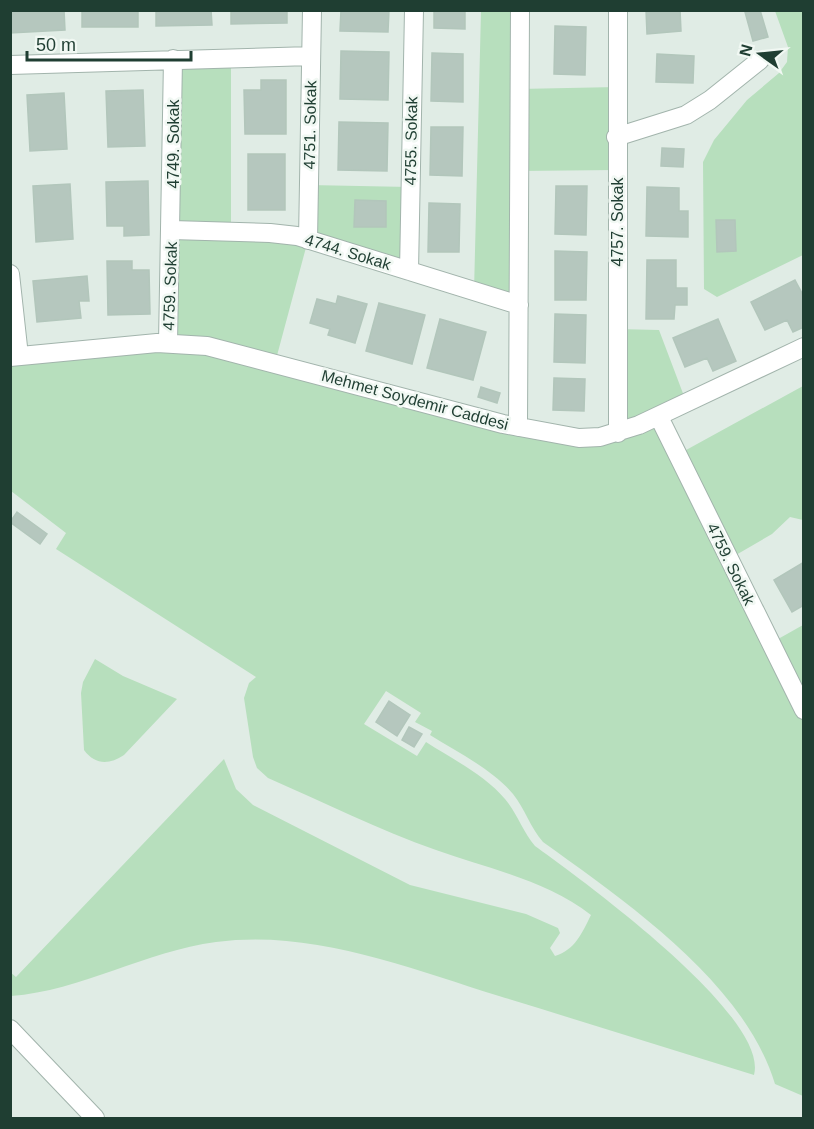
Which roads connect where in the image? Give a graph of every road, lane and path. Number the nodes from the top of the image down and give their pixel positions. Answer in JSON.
{"nodes":[{"id":1,"x":312,"y":10,"type":"edge"},
{"id":2,"x":414,"y":10,"type":"edge"},
{"id":3,"x":520,"y":10,"type":"edge"},
{"id":4,"x":618,"y":10,"type":"edge"},
{"id":5,"x":311,"y":56,"type":"junction"},
{"id":6,"x":173,"y":59,"type":"junction"},
{"id":7,"x":760,"y":60,"type":"dead end"},
{"id":8,"x":10,"y":65,"type":"edge"},
{"id":9,"x":616,"y":136,"type":"junction"},
{"id":10,"x":172,"y":230,"type":"junction"},
{"id":11,"x":308,"y":240,"type":"junction"},
{"id":12,"x":409,"y":271,"type":"junction"},
{"id":13,"x":10,"y":274,"type":"edge"},
{"id":14,"x":519,"y":305,"type":"junction"},
{"id":15,"x":168,"y":343,"type":"junction"},
{"id":16,"x":804,"y":347,"type":"edge"},
{"id":17,"x":15,"y":356,"type":"edge"},
{"id":18,"x":659,"y":417,"type":"junction"},
{"id":19,"x":518,"y":427,"type":"junction"},
{"id":20,"x":618,"y":433,"type":"junction"},
{"id":21,"x":804,"y":710,"type":"edge"},
{"id":22,"x":10,"y":1029,"type":"edge"},
{"id":23,"x":95,"y":1119,"type":"edge"}],
"edges":[{"from":1,"to":5,"type":"street","name":"4751. Sokak"},
{"from":2,"to":12,"type":"street","name":"4755. Sokak"},
{"from":3,"to":14,"type":"street"},
{"from":4,"to":9,"type":"street","name":"4757. Sokak"},
{"from":5,"to":6,"type":"street"},
{"from":5,"to":11,"type":"street","name":"4751. Sokak"},
{"from":6,"to":8,"type":"street"},
{"from":6,"to":10,"type":"street","name":"4749. Sokak"},
{"from":7,"to":9,"type":"street"},
{"from":9,"to":20,"type":"street","name":"4757. Sokak"},
{"from":10,"to":11,"type":"street","name":"4744. Sokak"},
{"from":10,"to":15,"type":"street","name":"4759. Sokak"},
{"from":11,"to":12,"type":"street","name":"4744. Sokak"},
{"from":12,"to":14,"type":"street","name":"4744. Sokak"},
{"from":13,"to":17,"type":"street"},
{"from":14,"to":19,"type":"street"},
{"from":15,"to":17,"type":"street","name":"Mehmet Soydemir Caddesi"},
{"from":15,"to":19,"type":"street","name":"Mehmet Soydemir Caddesi"},
{"from":16,"to":18,"type":"street","name":"Mehmet Soydemir Caddesi"},
{"from":18,"to":20,"type":"street","name":"Mehmet Soydemir Caddesi"},
{"from":18,"to":21,"type":"street","name":"4759. Sokak"},
{"from":19,"to":20,"type":"street","name":"Mehmet Soydemir Caddesi"},
{"from":22,"to":23,"type":"street"}]}
